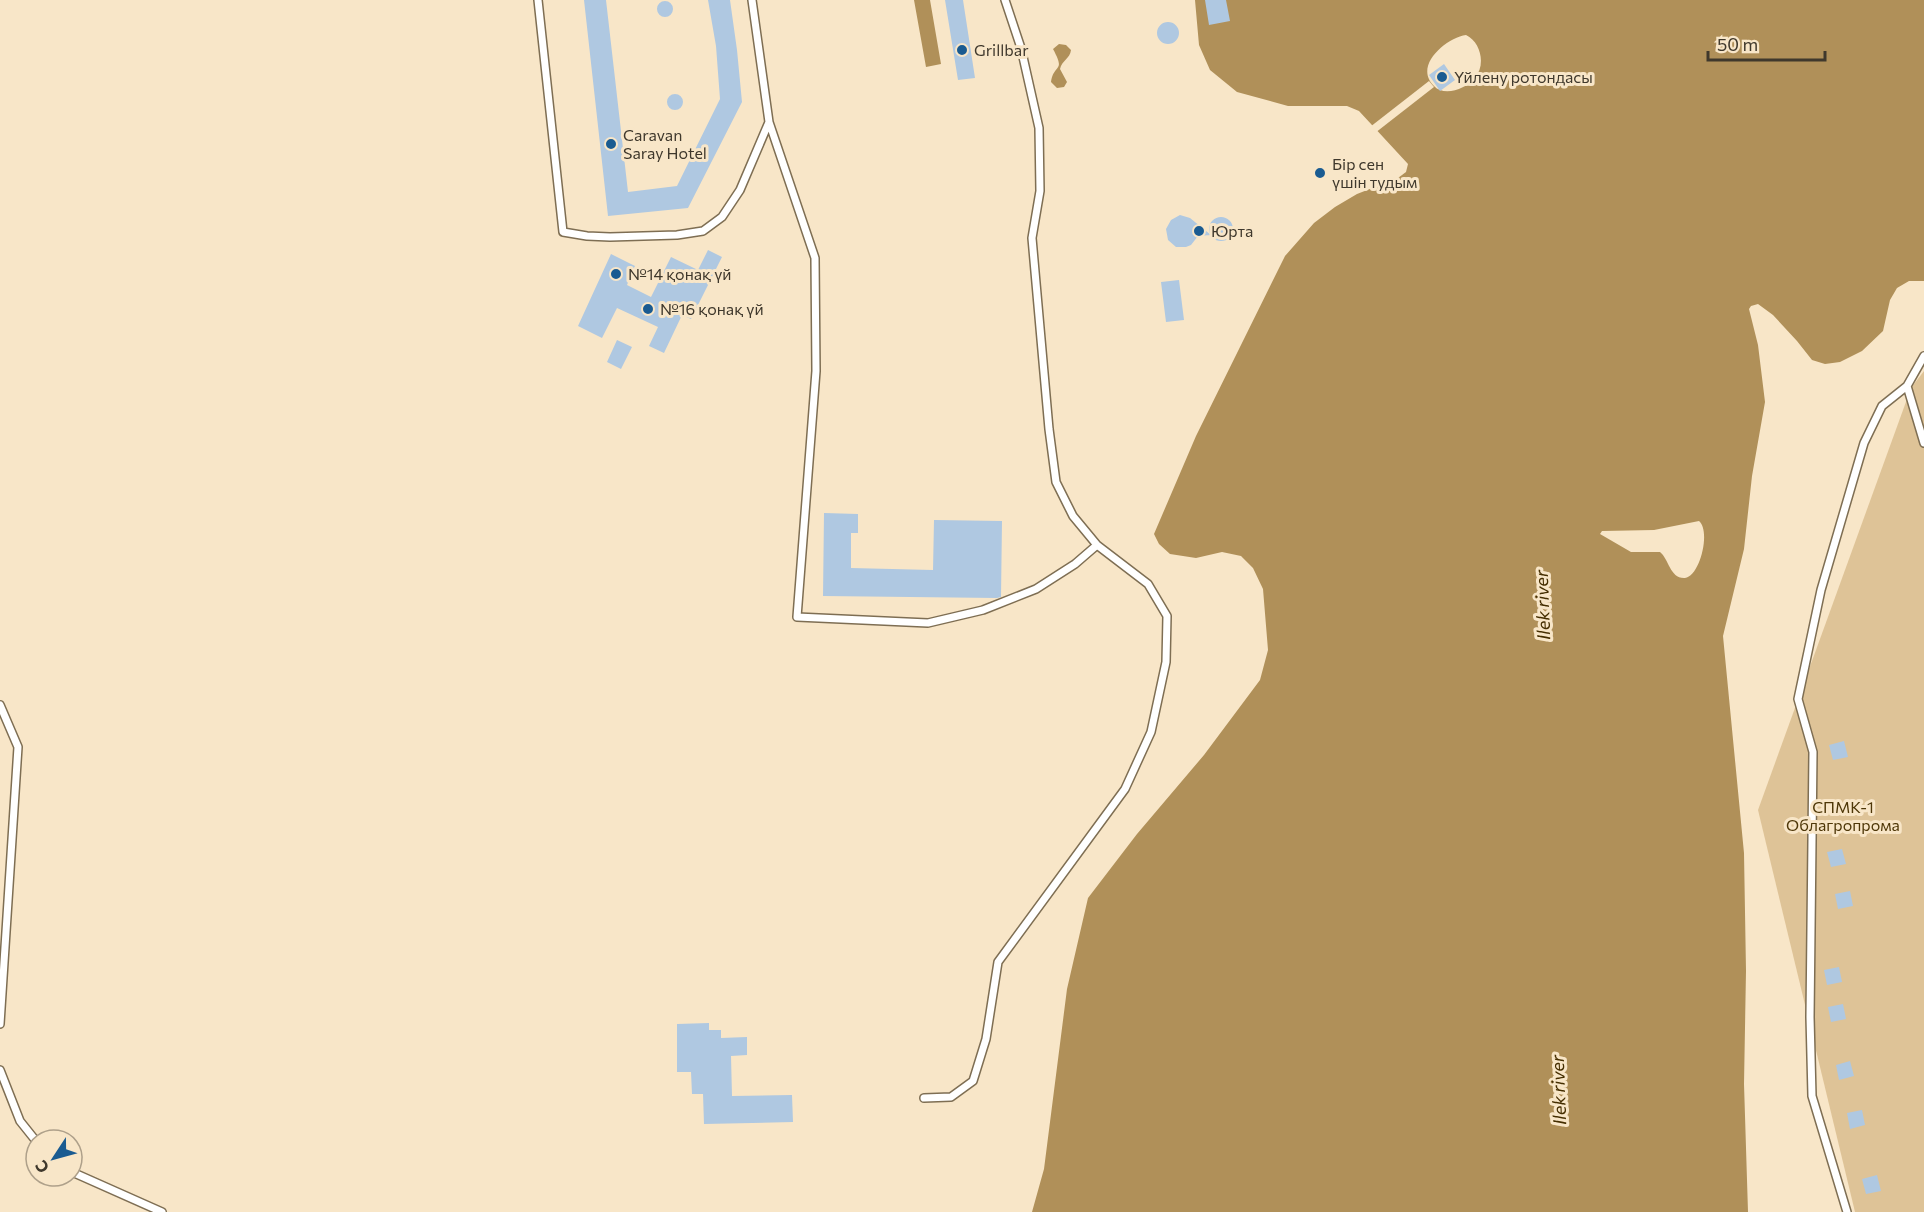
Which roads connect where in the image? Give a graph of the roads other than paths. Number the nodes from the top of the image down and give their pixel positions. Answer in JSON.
{"nodes":[{"id":1,"x":538,"y":0,"type":"edge"},
{"id":2,"x":752,"y":0,"type":"edge"},
{"id":3,"x":1005,"y":0,"type":"edge"},
{"id":4,"x":769,"y":122,"type":"junction"},
{"id":5,"x":1924,"y":356,"type":"edge"},
{"id":6,"x":1907,"y":386,"type":"junction"},
{"id":7,"x":1924,"y":443,"type":"edge"},
{"id":8,"x":1098,"y":545,"type":"junction"},
{"id":9,"x":0,"y":705,"type":"edge"},
{"id":10,"x":0,"y":1024,"type":"edge"},
{"id":11,"x":0,"y":1070,"type":"edge"},
{"id":12,"x":924,"y":1098,"type":"dead end"},
{"id":13,"x":26,"y":1128,"type":"edge"},
{"id":14,"x":84,"y":1177,"type":"edge"},
{"id":15,"x":162,"y":1212,"type":"edge"},
{"id":16,"x":1847,"y":1212,"type":"edge"}],
"edges":[{"from":1,"to":4,"type":"lane"},
{"from":2,"to":4,"type":"lane"},
{"from":3,"to":8,"type":"lane"},
{"from":4,"to":8,"type":"lane"},
{"from":5,"to":6,"type":"lane"},
{"from":6,"to":7,"type":"lane"},
{"from":6,"to":16,"type":"lane"},
{"from":8,"to":12,"type":"lane"},
{"from":9,"to":10,"type":"lane"},
{"from":11,"to":13,"type":"lane"},
{"from":14,"to":15,"type":"lane"}]}
